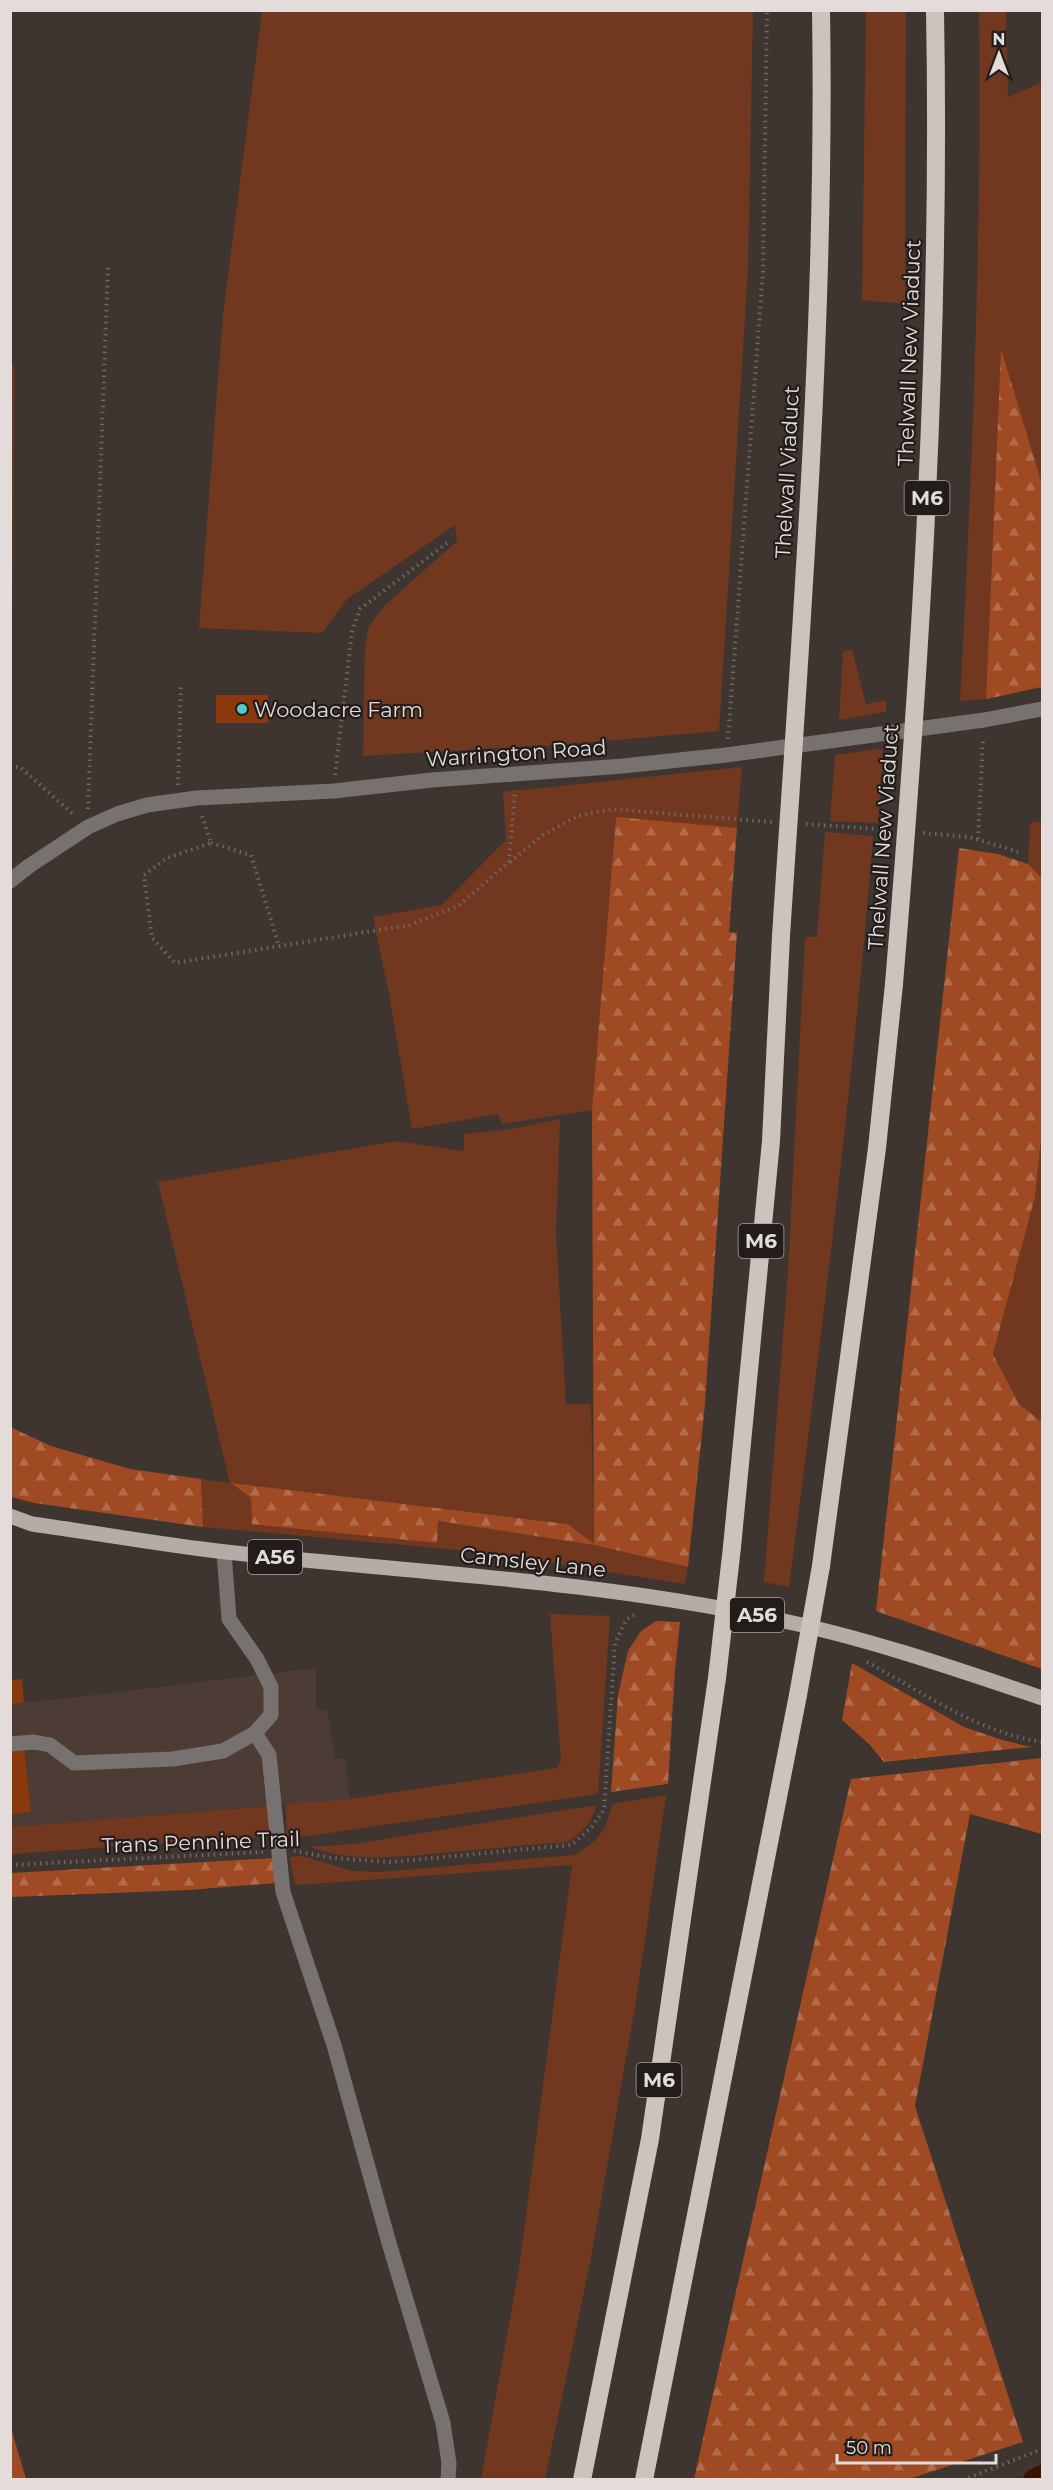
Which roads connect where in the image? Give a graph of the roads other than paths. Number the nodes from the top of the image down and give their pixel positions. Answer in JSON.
{"nodes":[{"id":1,"x":821,"y":10,"type":"edge"},
{"id":2,"x":935,"y":10,"type":"edge"},
{"id":3,"x":1042,"y":709,"type":"edge"},
{"id":4,"x":10,"y":881,"type":"edge"},
{"id":5,"x":10,"y":1516,"type":"edge"},
{"id":6,"x":224,"y":1552,"type":"junction"},
{"id":7,"x":1042,"y":1698,"type":"edge"},
{"id":8,"x":255,"y":1733,"type":"junction"},
{"id":9,"x":10,"y":1744,"type":"edge"},
{"id":10,"x":448,"y":2480,"type":"edge"},
{"id":11,"x":582,"y":2480,"type":"edge"},
{"id":12,"x":644,"y":2480,"type":"edge"}],
"edges":[{"from":1,"to":11,"type":"highway","name":"Thelwall Viaduct","number":"M6","bridge":true},
{"from":2,"to":12,"type":"highway","name":"Thelwall New Viaduct","number":"M6","bridge":true},
{"from":3,"to":4,"type":"street","name":"Warrington Road"},
{"from":5,"to":6,"type":"main road","name":"Camsley Lane","number":"A56"},
{"from":6,"to":7,"type":"main road","name":"Camsley Lane","number":"A56"},
{"from":6,"to":8,"type":"street"},
{"from":8,"to":9,"type":"street"},
{"from":8,"to":10,"type":"street"}]}
